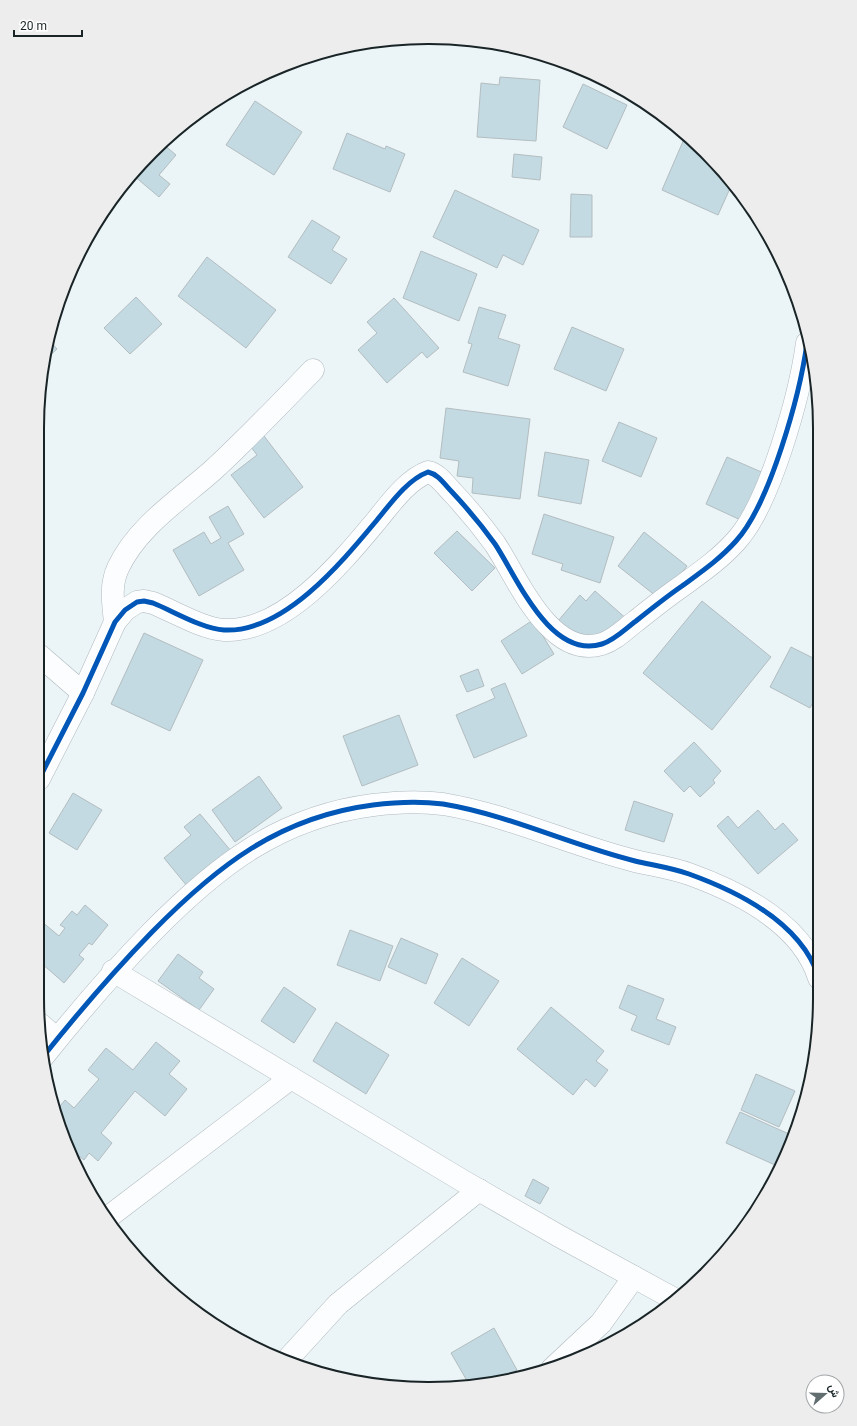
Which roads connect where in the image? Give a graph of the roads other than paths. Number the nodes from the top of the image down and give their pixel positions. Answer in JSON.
{"nodes":[{"id":1,"x":805,"y":350,"type":"edge"},
{"id":2,"x":313,"y":370,"type":"dead end"},
{"id":3,"x":115,"y":622,"type":"junction"},
{"id":4,"x":44,"y":659,"type":"edge"},
{"id":5,"x":83,"y":693,"type":"junction"},
{"id":6,"x":44,"y":769,"type":"edge"},
{"id":7,"x":813,"y":966,"type":"edge"},
{"id":8,"x":113,"y":971,"type":"junction"},
{"id":9,"x":45,"y":1029,"type":"edge"},
{"id":10,"x":57,"y":1039,"type":"junction"},
{"id":11,"x":47,"y":1051,"type":"edge"},
{"id":12,"x":291,"y":1078,"type":"junction"},
{"id":13,"x":479,"y":1190,"type":"junction"},
{"id":14,"x":111,"y":1214,"type":"edge"},
{"id":15,"x":634,"y":1277,"type":"junction"},
{"id":16,"x":670,"y":1297,"type":"edge"},
{"id":17,"x":290,"y":1356,"type":"edge"},
{"id":18,"x":564,"y":1357,"type":"edge"}],
"edges":[{"from":1,"to":3,"type":"street"},
{"from":2,"to":3,"type":"street"},
{"from":3,"to":5,"type":"street"},
{"from":4,"to":5,"type":"street"},
{"from":5,"to":6,"type":"street"},
{"from":7,"to":8,"type":"street"},
{"from":8,"to":10,"type":"street"},
{"from":8,"to":12,"type":"street"},
{"from":9,"to":10,"type":"street"},
{"from":10,"to":11,"type":"street"},
{"from":12,"to":13,"type":"street"},
{"from":12,"to":14,"type":"street"},
{"from":13,"to":15,"type":"street"},
{"from":13,"to":17,"type":"street"},
{"from":15,"to":16,"type":"street"},
{"from":15,"to":18,"type":"street"}]}
